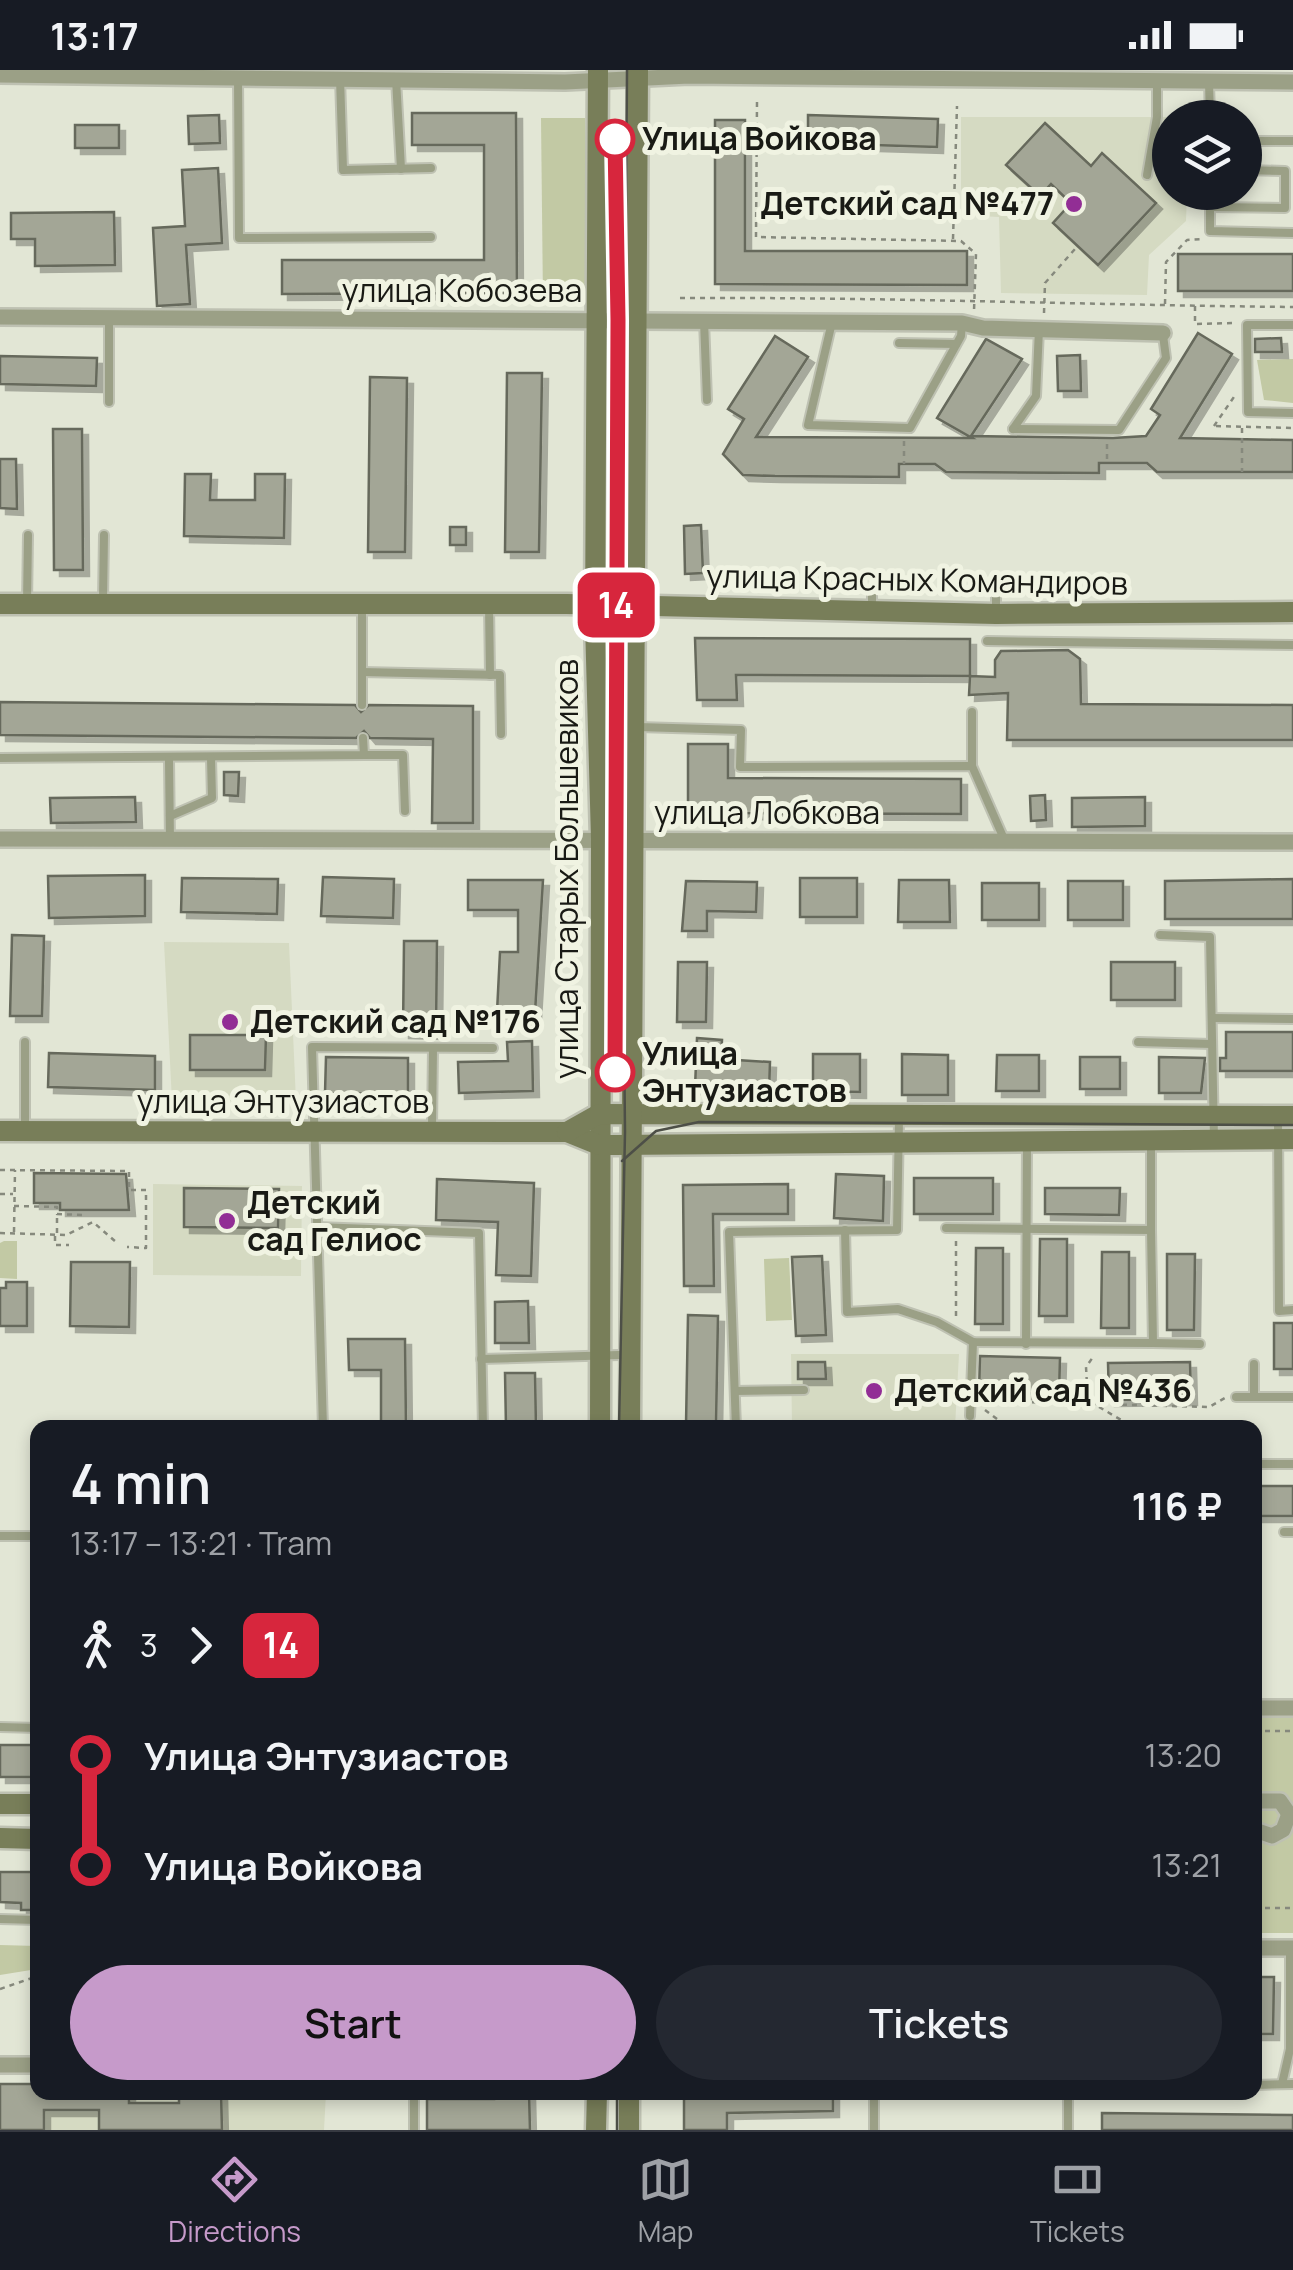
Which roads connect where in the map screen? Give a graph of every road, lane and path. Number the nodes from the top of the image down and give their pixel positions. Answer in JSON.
{"nodes":[{"id":1,"x":23,"y":73,"type":"edge"},
{"id":2,"x":116,"y":73,"type":"edge"},
{"id":3,"x":638,"y":74,"type":"edge"},
{"id":4,"x":364,"y":75,"type":"edge"},
{"id":5,"x":1069,"y":75,"type":"edge"},
{"id":6,"x":0,"y":76,"type":"edge"},
{"id":7,"x":238,"y":76,"type":"junction"},
{"id":8,"x":598,"y":76,"type":"edge"},
{"id":9,"x":340,"y":78,"type":"junction"},
{"id":10,"x":396,"y":80,"type":"junction"},
{"id":11,"x":1157,"y":82,"type":"junction"},
{"id":12,"x":1209,"y":82,"type":"junction"},
{"id":13,"x":1293,"y":82,"type":"edge"},
{"id":14,"x":1210,"y":100,"type":"edge"},
{"id":15,"x":757,"y":102,"type":"dead end"},
{"id":16,"x":957,"y":106,"type":"dead end"},
{"id":17,"x":1262,"y":140,"type":"edge"},
{"id":18,"x":1293,"y":141,"type":"edge"},
{"id":19,"x":432,"y":168,"type":"dead end"},
{"id":20,"x":401,"y":169,"type":"junction"},
{"id":21,"x":1262,"y":170,"type":"edge"},
{"id":22,"x":1146,"y":174,"type":"dead end"},
{"id":23,"x":1262,"y":208,"type":"edge"},
{"id":24,"x":1210,"y":210,"type":"edge"},
{"id":25,"x":1293,"y":233,"type":"edge"},
{"id":26,"x":431,"y":236,"type":"dead end"},
{"id":27,"x":1201,"y":239,"type":"dead end"},
{"id":28,"x":954,"y":240,"type":"junction"},
{"id":29,"x":1075,"y":249,"type":"dead end"},
{"id":30,"x":680,"y":298,"type":"dead end"},
{"id":31,"x":1044,"y":302,"type":"junction"},
{"id":32,"x":975,"y":304,"type":"junction"},
{"id":33,"x":1165,"y":304,"type":"junction"},
{"id":34,"x":1195,"y":306,"type":"junction"},
{"id":35,"x":1293,"y":307,"type":"edge"},
{"id":36,"x":0,"y":317,"type":"edge"},
{"id":37,"x":968,"y":317,"type":"junction"},
{"id":38,"x":597,"y":318,"type":"junction"},
{"id":39,"x":109,"y":319,"type":"junction"},
{"id":40,"x":638,"y":320,"type":"junction"},
{"id":41,"x":704,"y":320,"type":"junction"},
{"id":42,"x":832,"y":322,"type":"junction"},
{"id":43,"x":1239,"y":323,"type":"dead end"},
{"id":44,"x":1293,"y":325,"type":"edge"},
{"id":45,"x":1039,"y":330,"type":"junction"},
{"id":46,"x":1162,"y":333,"type":"joint"},
{"id":47,"x":899,"y":342,"type":"dead end"},
{"id":48,"x":956,"y":344,"type":"junction"},
{"id":49,"x":1240,"y":386,"type":"dead end"},
{"id":50,"x":707,"y":400,"type":"dead end"},
{"id":51,"x":109,"y":402,"type":"dead end"},
{"id":52,"x":1293,"y":413,"type":"edge"},
{"id":53,"x":1242,"y":427,"type":"junction"},
{"id":54,"x":1293,"y":428,"type":"edge"},
{"id":55,"x":1107,"y":436,"type":"dead end"},
{"id":56,"x":904,"y":450,"type":"dead end"},
{"id":57,"x":1107,"y":462,"type":"dead end"},
{"id":58,"x":904,"y":464,"type":"dead end"},
{"id":59,"x":1242,"y":472,"type":"dead end"},
{"id":60,"x":28,"y":534,"type":"dead end"},
{"id":61,"x":104,"y":534,"type":"dead end"},
{"id":62,"x":996,"y":584,"type":"dead end"},
{"id":63,"x":0,"y":604,"type":"edge"},
{"id":64,"x":27,"y":604,"type":"junction"},
{"id":65,"x":103,"y":604,"type":"junction"},
{"id":66,"x":362,"y":604,"type":"junction"},
{"id":67,"x":488,"y":604,"type":"junction"},
{"id":68,"x":595,"y":604,"type":"junction"},
{"id":69,"x":638,"y":605,"type":"junction"},
{"id":70,"x":1293,"y":612,"type":"edge"},
{"id":71,"x":996,"y":614,"type":"junction"},
{"id":72,"x":1048,"y":614,"type":"junction"},
{"id":73,"x":988,"y":641,"type":"dead end"},
{"id":74,"x":1046,"y":642,"type":"junction"},
{"id":75,"x":1293,"y":645,"type":"edge"},
{"id":76,"x":362,"y":672,"type":"junction"},
{"id":77,"x":490,"y":675,"type":"junction"},
{"id":78,"x":362,"y":705,"type":"dead end"},
{"id":79,"x":972,"y":712,"type":"dead end"},
{"id":80,"x":634,"y":727,"type":"junction"},
{"id":81,"x":501,"y":734,"type":"dead end"},
{"id":82,"x":363,"y":738,"type":"dead end"},
{"id":83,"x":364,"y":755,"type":"junction"},
{"id":84,"x":0,"y":758,"type":"edge"},
{"id":85,"x":211,"y":758,"type":"junction"},
{"id":86,"x":169,"y":760,"type":"junction"},
{"id":87,"x":972,"y":766,"type":"junction"},
{"id":88,"x":404,"y":812,"type":"dead end"},
{"id":89,"x":170,"y":816,"type":"junction"},
{"id":90,"x":0,"y":839,"type":"edge"},
{"id":91,"x":600,"y":839,"type":"junction"},
{"id":92,"x":634,"y":839,"type":"junction"},
{"id":93,"x":170,"y":842,"type":"junction"},
{"id":94,"x":1005,"y":842,"type":"junction"},
{"id":95,"x":1293,"y":842,"type":"edge"},
{"id":96,"x":1160,"y":935,"type":"dead end"},
{"id":97,"x":1212,"y":1018,"type":"junction"},
{"id":98,"x":1293,"y":1018,"type":"edge"},
{"id":99,"x":25,"y":1042,"type":"dead end"},
{"id":100,"x":1138,"y":1042,"type":"dead end"},
{"id":101,"x":1212,"y":1044,"type":"junction"},
{"id":102,"x":434,"y":1048,"type":"junction"},
{"id":103,"x":493,"y":1048,"type":"dead end"},
{"id":104,"x":599,"y":1114,"type":"junction"},
{"id":105,"x":634,"y":1114,"type":"junction"},
{"id":106,"x":900,"y":1115,"type":"junction"},
{"id":107,"x":1214,"y":1116,"type":"junction"},
{"id":108,"x":1286,"y":1116,"type":"edge"},
{"id":109,"x":0,"y":1132,"type":"edge"},
{"id":110,"x":25,"y":1132,"type":"junction"},
{"id":111,"x":314,"y":1132,"type":"junction"},
{"id":112,"x":432,"y":1132,"type":"junction"},
{"id":113,"x":567,"y":1132,"type":"junction"},
{"id":114,"x":1151,"y":1139,"type":"junction"},
{"id":115,"x":1214,"y":1139,"type":"junction"},
{"id":116,"x":1286,"y":1139,"type":"edge"},
{"id":117,"x":899,"y":1140,"type":"junction"},
{"id":118,"x":1027,"y":1140,"type":"junction"},
{"id":119,"x":599,"y":1144,"type":"junction"},
{"id":120,"x":634,"y":1144,"type":"junction"},
{"id":121,"x":0,"y":1170,"type":"edge"},
{"id":122,"x":15,"y":1170,"type":"junction"},
{"id":123,"x":0,"y":1194,"type":"edge"},
{"id":124,"x":14,"y":1194,"type":"junction"},
{"id":125,"x":14,"y":1206,"type":"junction"},
{"id":126,"x":57,"y":1214,"type":"junction"},
{"id":127,"x":83,"y":1214,"type":"dead end"},
{"id":128,"x":316,"y":1227,"type":"junction"},
{"id":129,"x":951,"y":1228,"type":"joint"},
{"id":130,"x":1027,"y":1228,"type":"junction"},
{"id":131,"x":845,"y":1230,"type":"junction"},
{"id":132,"x":1151,"y":1230,"type":"junction"},
{"id":133,"x":0,"y":1233,"type":"edge"},
{"id":134,"x":14,"y":1233,"type":"junction"},
{"id":135,"x":56,"y":1235,"type":"junction"},
{"id":136,"x":116,"y":1242,"type":"dead end"},
{"id":137,"x":69,"y":1245,"type":"dead end"},
{"id":138,"x":127,"y":1248,"type":"dead end"},
{"id":139,"x":1280,"y":1310,"type":"junction"},
{"id":140,"x":1293,"y":1310,"type":"edge"},
{"id":141,"x":1280,"y":1323,"type":"dead end"},
{"id":142,"x":956,"y":1332,"type":"junction"},
{"id":143,"x":973,"y":1342,"type":"junction"},
{"id":144,"x":1152,"y":1343,"type":"junction"},
{"id":145,"x":1026,"y":1344,"type":"junction"},
{"id":146,"x":1200,"y":1344,"type":"dead end"},
{"id":147,"x":610,"y":1356,"type":"junction"},
{"id":148,"x":481,"y":1358,"type":"junction"},
{"id":149,"x":1254,"y":1364,"type":"dead end"},
{"id":150,"x":1086,"y":1366,"type":"dead end"},
{"id":151,"x":804,"y":1390,"type":"dead end"},
{"id":152,"x":734,"y":1391,"type":"junction"},
{"id":153,"x":1236,"y":1396,"type":"joint"},
{"id":154,"x":1254,"y":1397,"type":"junction"},
{"id":155,"x":1293,"y":1397,"type":"edge"},
{"id":156,"x":971,"y":1401,"type":"junction"},
{"id":157,"x":1088,"y":1403,"type":"junction"},
{"id":158,"x":1098,"y":1406,"type":"junction"},
{"id":159,"x":970,"y":1416,"type":"dead end"},
{"id":160,"x":323,"y":1420,"type":"edge"},
{"id":161,"x":482,"y":1420,"type":"edge"},
{"id":162,"x":601,"y":1420,"type":"edge"},
{"id":163,"x":630,"y":1420,"type":"edge"},
{"id":164,"x":736,"y":1420,"type":"edge"},
{"id":165,"x":998,"y":1420,"type":"edge"},
{"id":166,"x":1122,"y":1420,"type":"edge"},
{"id":167,"x":1262,"y":1464,"type":"edge"},
{"id":168,"x":1293,"y":1464,"type":"edge"},
{"id":169,"x":0,"y":1536,"type":"edge"},
{"id":170,"x":30,"y":1536,"type":"edge"},
{"id":171,"x":1262,"y":1708,"type":"edge"},
{"id":172,"x":1293,"y":1708,"type":"edge"},
{"id":173,"x":0,"y":1728,"type":"edge"},
{"id":174,"x":30,"y":1728,"type":"edge"},
{"id":175,"x":1262,"y":1730,"type":"edge"},
{"id":176,"x":1293,"y":1731,"type":"edge"},
{"id":177,"x":1262,"y":1800,"type":"edge"},
{"id":178,"x":0,"y":1804,"type":"edge"},
{"id":179,"x":30,"y":1804,"type":"edge"},
{"id":180,"x":1291,"y":1814,"type":"edge"},
{"id":181,"x":1262,"y":1832,"type":"edge"},
{"id":182,"x":0,"y":1838,"type":"edge"},
{"id":183,"x":30,"y":1838,"type":"edge"},
{"id":184,"x":1262,"y":1908,"type":"edge"},
{"id":185,"x":1293,"y":1908,"type":"edge"},
{"id":186,"x":0,"y":1920,"type":"edge"},
{"id":187,"x":30,"y":1920,"type":"edge"},
{"id":188,"x":1262,"y":1948,"type":"edge"},
{"id":189,"x":1292,"y":1948,"type":"edge"},
{"id":190,"x":30,"y":1979,"type":"edge"},
{"id":191,"x":0,"y":1989,"type":"edge"},
{"id":192,"x":1292,"y":2048,"type":"edge"},
{"id":193,"x":0,"y":2065,"type":"edge"},
{"id":194,"x":30,"y":2066,"type":"edge"},
{"id":195,"x":1262,"y":2084,"type":"edge"},
{"id":196,"x":1282,"y":2084,"type":"junction"},
{"id":197,"x":1293,"y":2084,"type":"edge"},
{"id":198,"x":414,"y":2100,"type":"edge"},
{"id":199,"x":597,"y":2100,"type":"edge"},
{"id":200,"x":629,"y":2100,"type":"edge"},
{"id":201,"x":874,"y":2100,"type":"edge"},
{"id":202,"x":1068,"y":2100,"type":"edge"},
{"id":203,"x":414,"y":2130,"type":"edge"},
{"id":204,"x":596,"y":2130,"type":"edge"},
{"id":205,"x":629,"y":2130,"type":"edge"},
{"id":206,"x":874,"y":2130,"type":"edge"},
{"id":207,"x":1068,"y":2130,"type":"edge"}],
"edges":[{"from":1,"to":2,"type":"street"},
{"from":1,"to":6,"type":"street"},
{"from":2,"to":7,"type":"street"},
{"from":3,"to":5,"type":"street"},
{"from":3,"to":8,"type":"street"},
{"from":3,"to":40,"type":"street","name":"улица Старых Большевиков"},
{"from":4,"to":9,"type":"street"},
{"from":4,"to":10,"type":"street"},
{"from":5,"to":11,"type":"street"},
{"from":7,"to":9,"type":"street"},
{"from":7,"to":26,"type":"lane"},
{"from":8,"to":10,"type":"street"},
{"from":8,"to":38,"type":"street","name":"улица Старых Большевиков"},
{"from":9,"to":20,"type":"lane"},
{"from":10,"to":20,"type":"lane"},
{"from":11,"to":12,"type":"street"},
{"from":11,"to":22,"type":"lane"},
{"from":12,"to":13,"type":"street"},
{"from":12,"to":14,"type":"lane"},
{"from":15,"to":28,"type":"path"},
{"from":16,"to":28,"type":"path"},
{"from":17,"to":18,"type":"lane"},
{"from":19,"to":20,"type":"lane"},
{"from":21,"to":23,"type":"lane"},
{"from":24,"to":25,"type":"lane"},
{"from":27,"to":33,"type":"path"},
{"from":28,"to":32,"type":"path"},
{"from":29,"to":31,"type":"path"},
{"from":30,"to":32,"type":"path"},
{"from":31,"to":32,"type":"path"},
{"from":31,"to":33,"type":"path"},
{"from":32,"to":37,"type":"path"},
{"from":33,"to":34,"type":"path"},
{"from":34,"to":35,"type":"path"},
{"from":34,"to":43,"type":"path"},
{"from":36,"to":39,"type":"street","name":"улица Кобозева"},
{"from":37,"to":42,"type":"street","name":"улица Кобозева"},
{"from":37,"to":45,"type":"street","name":"улица Кобозева"},
{"from":37,"to":48,"type":"lane"},
{"from":38,"to":39,"type":"street","name":"улица Кобозева"},
{"from":38,"to":40,"type":"street","name":"улица Кобозева"},
{"from":38,"to":68,"type":"street","name":"улица Старых Большевиков"},
{"from":39,"to":51,"type":"lane"},
{"from":40,"to":41,"type":"street","name":"улица Кобозева"},
{"from":40,"to":69,"type":"street","name":"улица Старых Большевиков"},
{"from":41,"to":42,"type":"street","name":"улица Кобозева"},
{"from":41,"to":50,"type":"lane"},
{"from":42,"to":48,"type":"lane"},
{"from":44,"to":52,"type":"lane"},
{"from":45,"to":46,"type":"street","name":"улица Кобозева"},
{"from":45,"to":46,"type":"lane"},
{"from":47,"to":48,"type":"lane"},
{"from":49,"to":53,"type":"path"},
{"from":53,"to":54,"type":"path"},
{"from":53,"to":59,"type":"path"},
{"from":55,"to":57,"type":"path"},
{"from":56,"to":58,"type":"path"},
{"from":60,"to":64,"type":"lane"},
{"from":61,"to":65,"type":"lane"},
{"from":62,"to":71,"type":"lane"},
{"from":63,"to":64,"type":"street","name":"улица Красных Командиров"},
{"from":64,"to":65,"type":"street","name":"улица Красных Командиров"},
{"from":65,"to":66,"type":"street","name":"улица Красных Командиров"},
{"from":66,"to":67,"type":"street","name":"улица Красных Командиров"},
{"from":66,"to":76,"type":"lane"},
{"from":67,"to":68,"type":"street","name":"улица Красных Командиров"},
{"from":67,"to":77,"type":"lane"},
{"from":68,"to":69,"type":"street","name":"улица Красных Командиров"},
{"from":68,"to":91,"type":"street","name":"улица Старых Большевиков"},
{"from":69,"to":71,"type":"street","name":"улица Красных Командиров"},
{"from":69,"to":80,"type":"street","name":"улица Старых Большевиков"},
{"from":70,"to":72,"type":"street","name":"улица Красных Командиров"},
{"from":71,"to":72,"type":"street","name":"улица Красных Командиров"},
{"from":72,"to":74,"type":"lane"},
{"from":73,"to":74,"type":"lane"},
{"from":74,"to":75,"type":"lane"},
{"from":76,"to":77,"type":"lane"},
{"from":76,"to":78,"type":"lane"},
{"from":77,"to":81,"type":"lane"},
{"from":79,"to":87,"type":"lane"},
{"from":80,"to":87,"type":"lane"},
{"from":80,"to":92,"type":"street","name":"улица Старых Большевиков"},
{"from":82,"to":83,"type":"lane"},
{"from":83,"to":85,"type":"lane"},
{"from":83,"to":88,"type":"lane"},
{"from":84,"to":86,"type":"lane"},
{"from":85,"to":86,"type":"lane"},
{"from":85,"to":89,"type":"lane"},
{"from":86,"to":89,"type":"lane"},
{"from":87,"to":94,"type":"lane"},
{"from":89,"to":93,"type":"lane"},
{"from":90,"to":93,"type":"street","name":"улица Лобкова"},
{"from":91,"to":92,"type":"street","name":"улица Лобкова"},
{"from":91,"to":93,"type":"street","name":"улица Лобкова"},
{"from":91,"to":104,"type":"street","name":"улица Старых Большевиков"},
{"from":92,"to":94,"type":"street","name":"улица Лобкова"},
{"from":92,"to":105,"type":"street","name":"улица Старых Большевиков"},
{"from":94,"to":95,"type":"street","name":"улица Лобкова"},
{"from":96,"to":97,"type":"lane"},
{"from":97,"to":98,"type":"lane"},
{"from":97,"to":101,"type":"lane"},
{"from":99,"to":110,"type":"lane"},
{"from":100,"to":101,"type":"lane"},
{"from":101,"to":107,"type":"lane"},
{"from":102,"to":103,"type":"lane"},
{"from":102,"to":111,"type":"lane"},
{"from":102,"to":112,"type":"lane"},
{"from":104,"to":105,"type":"street"},
{"from":104,"to":113,"type":"street"},
{"from":104,"to":119,"type":"street","name":"улица Старых Большевиков"},
{"from":105,"to":106,"type":"street"},
{"from":105,"to":120,"type":"street","name":"улица Старых Большевиков"},
{"from":106,"to":107,"type":"street"},
{"from":106,"to":117,"type":"lane"},
{"from":107,"to":108,"type":"street"},
{"from":107,"to":115,"type":"lane"},
{"from":108,"to":116,"type":"lane"},
{"from":109,"to":110,"type":"street","name":"улица Энтузиастов"},
{"from":110,"to":111,"type":"street","name":"улица Энтузиастов"},
{"from":111,"to":112,"type":"street","name":"улица Энтузиастов"},
{"from":111,"to":128,"type":"lane"},
{"from":112,"to":113,"type":"street","name":"улица Энтузиастов"},
{"from":113,"to":119,"type":"street"},
{"from":114,"to":115,"type":"street"},
{"from":114,"to":118,"type":"street"},
{"from":114,"to":132,"type":"lane"},
{"from":115,"to":116,"type":"street"},
{"from":116,"to":139,"type":"lane"},
{"from":117,"to":118,"type":"street"},
{"from":117,"to":120,"type":"street"},
{"from":117,"to":131,"type":"lane"},
{"from":118,"to":130,"type":"lane"},
{"from":119,"to":120,"type":"street"},
{"from":119,"to":147,"type":"street","name":"улица Старых Большевиков"},
{"from":120,"to":163,"type":"street","name":"улица Старых Большевиков"},
{"from":121,"to":122,"type":"path"},
{"from":122,"to":124,"type":"path"},
{"from":122,"to":138,"type":"path"},
{"from":123,"to":124,"type":"path"},
{"from":124,"to":125,"type":"path"},
{"from":125,"to":126,"type":"path"},
{"from":125,"to":134,"type":"path"},
{"from":126,"to":127,"type":"path"},
{"from":126,"to":135,"type":"path"},
{"from":128,"to":148,"type":"lane"},
{"from":128,"to":160,"type":"lane"},
{"from":129,"to":130,"type":"lane"},
{"from":129,"to":142,"type":"path"},
{"from":130,"to":132,"type":"lane"},
{"from":130,"to":145,"type":"lane"},
{"from":131,"to":142,"type":"lane"},
{"from":131,"to":152,"type":"lane"},
{"from":132,"to":144,"type":"lane"},
{"from":133,"to":134,"type":"path"},
{"from":134,"to":135,"type":"path"},
{"from":135,"to":136,"type":"path"},
{"from":135,"to":137,"type":"path"},
{"from":139,"to":140,"type":"lane"},
{"from":139,"to":141,"type":"lane"},
{"from":142,"to":143,"type":"lane"},
{"from":143,"to":145,"type":"lane"},
{"from":143,"to":156,"type":"lane"},
{"from":144,"to":145,"type":"lane"},
{"from":144,"to":146,"type":"lane"},
{"from":147,"to":148,"type":"lane"},
{"from":147,"to":162,"type":"street","name":"улица Старых Большевиков"},
{"from":148,"to":161,"type":"lane"},
{"from":149,"to":154,"type":"lane"},
{"from":150,"to":157,"type":"path"},
{"from":151,"to":152,"type":"lane"},
{"from":152,"to":164,"type":"lane"},
{"from":153,"to":154,"type":"lane"},
{"from":153,"to":158,"type":"path"},
{"from":154,"to":155,"type":"lane"},
{"from":156,"to":157,"type":"path"},
{"from":156,"to":159,"type":"lane"},
{"from":156,"to":165,"type":"path"},
{"from":157,"to":158,"type":"path"},
{"from":158,"to":166,"type":"path"},
{"from":167,"to":168,"type":"lane"},
{"from":169,"to":170,"type":"lane"},
{"from":171,"to":172,"type":"street"},
{"from":173,"to":174,"type":"lane"},
{"from":175,"to":176,"type":"path"},
{"from":177,"to":180,"type":"street"},
{"from":178,"to":179,"type":"street"},
{"from":180,"to":181,"type":"street"},
{"from":182,"to":183,"type":"street"},
{"from":184,"to":185,"type":"path"},
{"from":186,"to":187,"type":"lane"},
{"from":188,"to":189,"type":"street"},
{"from":189,"to":192,"type":"lane"},
{"from":190,"to":191,"type":"path"},
{"from":192,"to":196,"type":"lane"},
{"from":193,"to":194,"type":"street"},
{"from":195,"to":196,"type":"lane"},
{"from":196,"to":197,"type":"lane"},
{"from":198,"to":203,"type":"lane"},
{"from":199,"to":204,"type":"street"},
{"from":200,"to":205,"type":"street"},
{"from":201,"to":206,"type":"lane"},
{"from":202,"to":207,"type":"lane"}]}
